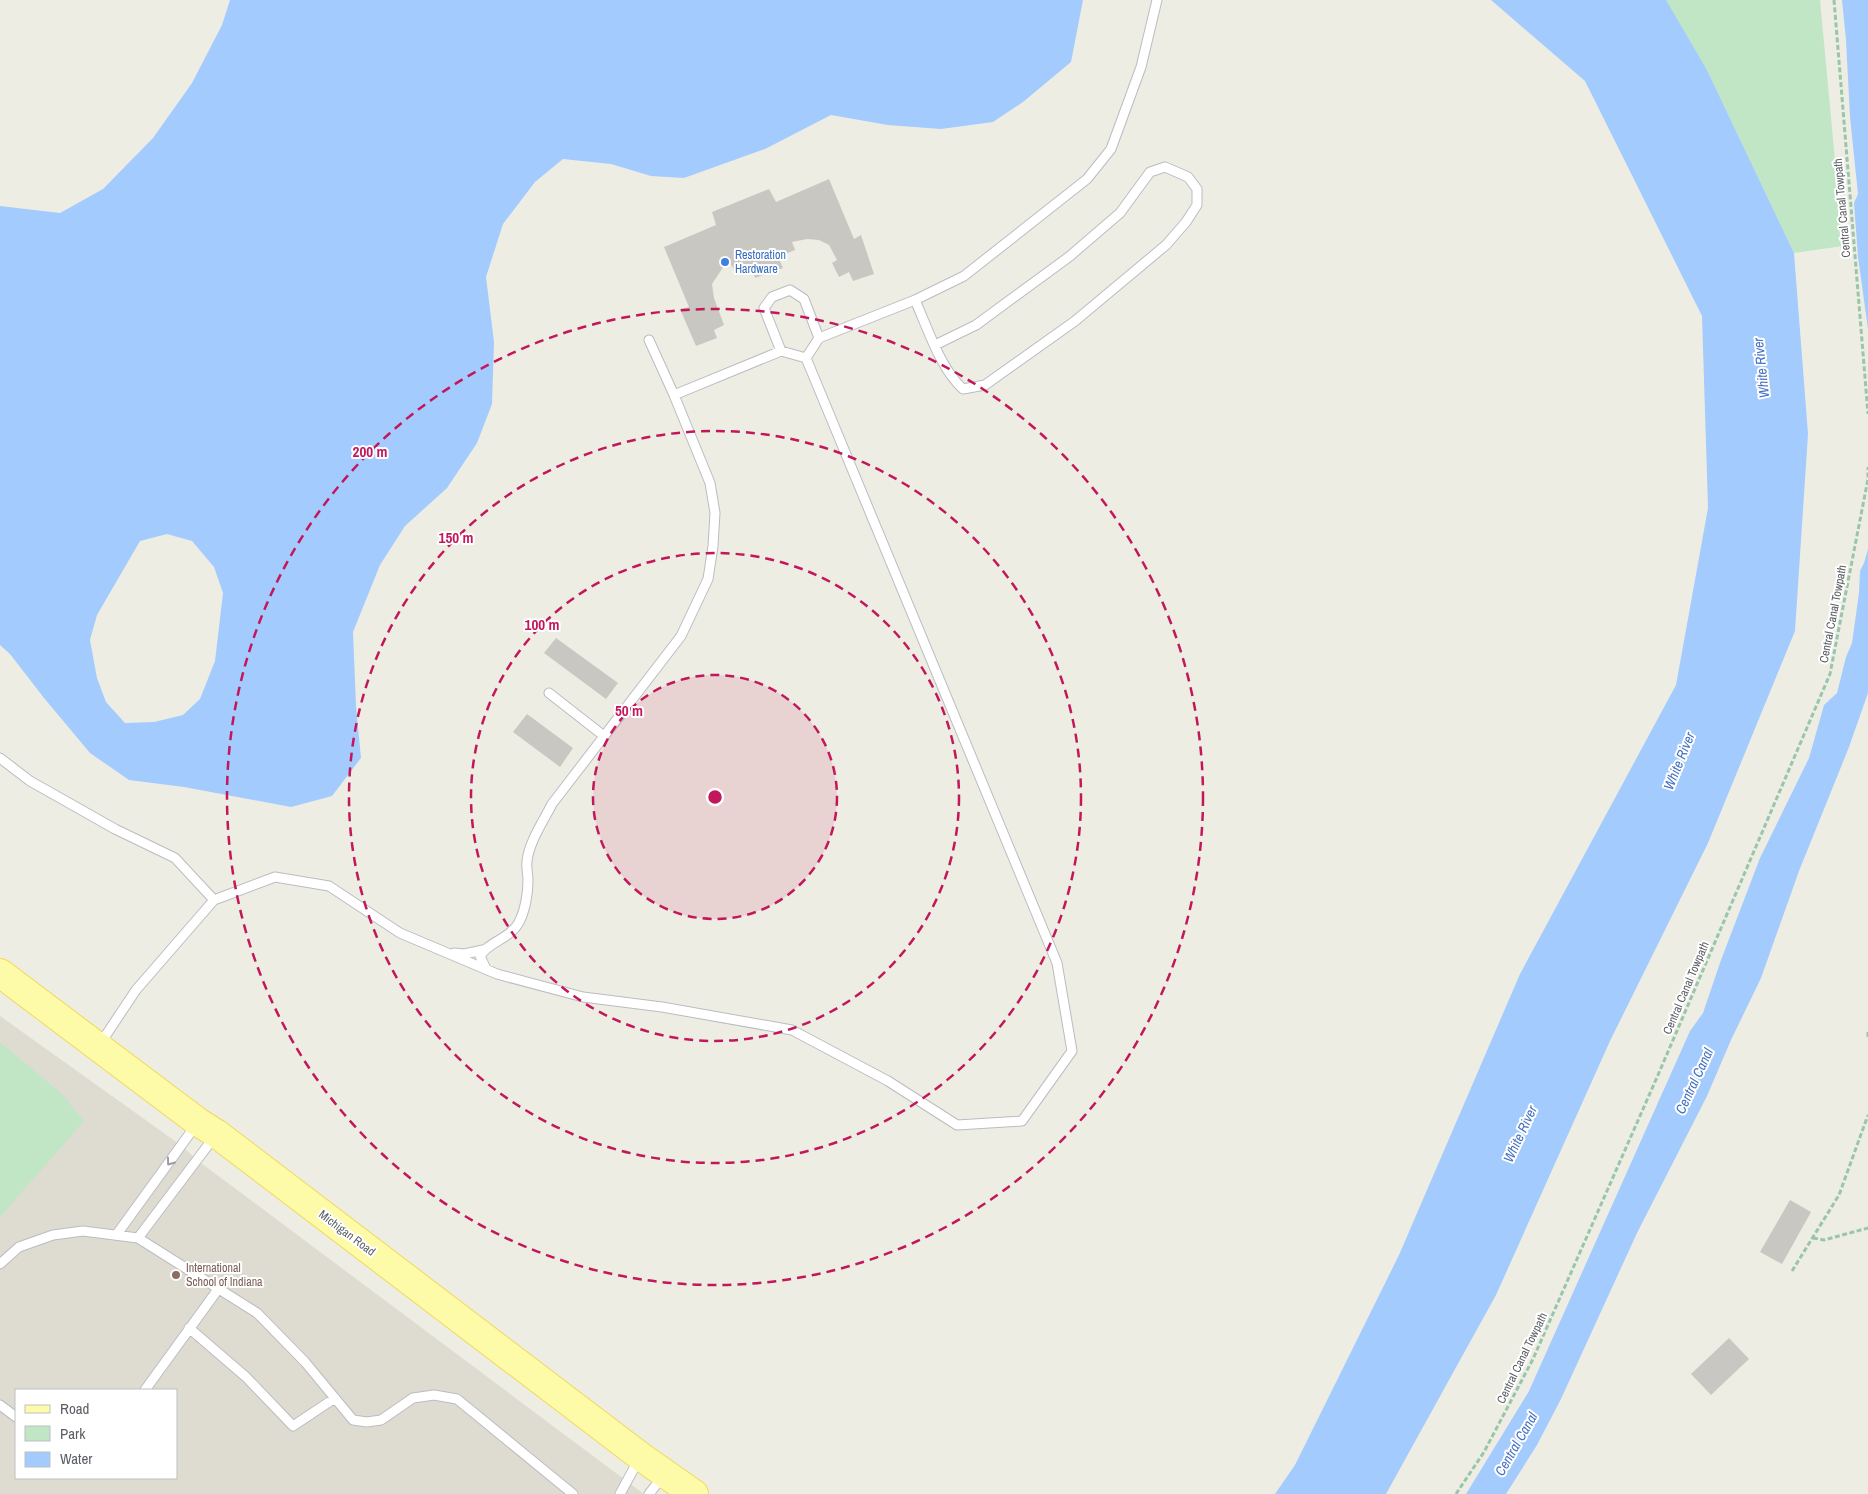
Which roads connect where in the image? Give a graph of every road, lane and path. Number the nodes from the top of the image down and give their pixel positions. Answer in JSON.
{"nodes":[{"id":1,"x":1157,"y":0,"type":"edge"},
{"id":2,"x":1834,"y":0,"type":"edge"},
{"id":3,"x":915,"y":300,"type":"junction"},
{"id":4,"x":820,"y":338,"type":"junction"},
{"id":5,"x":648,"y":340,"type":"dead end"},
{"id":6,"x":935,"y":345,"type":"junction"},
{"id":7,"x":781,"y":351,"type":"junction"},
{"id":8,"x":806,"y":358,"type":"junction"},
{"id":9,"x":674,"y":395,"type":"junction"},
{"id":10,"x":1868,"y":414,"type":"edge"},
{"id":11,"x":1868,"y":466,"type":"edge"},
{"id":12,"x":549,"y":693,"type":"dead end"},
{"id":13,"x":604,"y":736,"type":"junction"},
{"id":14,"x":0,"y":758,"type":"edge"},
{"id":15,"x":214,"y":900,"type":"junction"},
{"id":16,"x":483,"y":950,"type":"junction"},
{"id":17,"x":449,"y":953,"type":"junction"},
{"id":18,"x":486,"y":970,"type":"junction"},
{"id":19,"x":0,"y":973,"type":"edge"},
{"id":20,"x":1868,"y":1032,"type":"edge"},
{"id":21,"x":1868,"y":1038,"type":"edge"},
{"id":22,"x":99,"y":1046,"type":"junction"},
{"id":23,"x":1868,"y":1115,"type":"edge"},
{"id":24,"x":208,"y":1128,"type":"junction"},
{"id":25,"x":1868,"y":1228,"type":"edge"},
{"id":26,"x":117,"y":1234,"type":"junction"},
{"id":27,"x":138,"y":1238,"type":"junction"},
{"id":28,"x":1813,"y":1238,"type":"junction"},
{"id":29,"x":0,"y":1264,"type":"edge"},
{"id":30,"x":1792,"y":1270,"type":"dead end"},
{"id":31,"x":219,"y":1288,"type":"junction"},
{"id":32,"x":190,"y":1328,"type":"junction"},
{"id":33,"x":145,"y":1389,"type":"edge"},
{"id":34,"x":335,"y":1398,"type":"junction"},
{"id":35,"x":0,"y":1405,"type":"edge"},
{"id":36,"x":15,"y":1416,"type":"edge"},
{"id":37,"x":640,"y":1456,"type":"junction"},
{"id":38,"x":657,"y":1484,"type":"edge"},
{"id":39,"x":573,"y":1494,"type":"edge"},
{"id":40,"x":620,"y":1494,"type":"edge"},
{"id":41,"x":694,"y":1494,"type":"edge"},
{"id":42,"x":1456,"y":1494,"type":"edge"}],
"edges":[{"from":1,"to":3,"type":"lane"},
{"from":2,"to":10,"type":"path","name":"Central Canal Towpath"},
{"from":3,"to":4,"type":"lane"},
{"from":3,"to":6,"type":"lane"},
{"from":4,"to":7,"type":"lane"},
{"from":4,"to":8,"type":"lane"},
{"from":5,"to":9,"type":"lane"},
{"from":6,"to":6,"type":"lane"},
{"from":7,"to":8,"type":"lane"},
{"from":7,"to":9,"type":"lane"},
{"from":8,"to":18,"type":"lane"},
{"from":9,"to":13,"type":"lane"},
{"from":11,"to":42,"type":"path","name":"Central Canal Towpath"},
{"from":12,"to":13,"type":"lane"},
{"from":13,"to":16,"type":"lane"},
{"from":14,"to":15,"type":"lane"},
{"from":15,"to":17,"type":"lane"},
{"from":15,"to":22,"type":"lane"},
{"from":16,"to":17,"type":"lane"},
{"from":16,"to":18,"type":"lane"},
{"from":17,"to":18,"type":"lane"},
{"from":19,"to":22,"type":"main road","name":"Michigan Road"},
{"from":20,"to":21,"type":"path"},
{"from":22,"to":24,"type":"main road","name":"Michigan Road"},
{"from":23,"to":28,"type":"path"},
{"from":24,"to":26,"type":"lane","one_way":true},
{"from":24,"to":27,"type":"lane"},
{"from":24,"to":37,"type":"main road","name":"Michigan Road"},
{"from":25,"to":28,"type":"path"},
{"from":26,"to":27,"type":"lane"},
{"from":26,"to":29,"type":"lane"},
{"from":27,"to":31,"type":"lane"},
{"from":28,"to":30,"type":"path"},
{"from":31,"to":32,"type":"lane"},
{"from":31,"to":34,"type":"lane"},
{"from":32,"to":33,"type":"lane"},
{"from":32,"to":34,"type":"lane"},
{"from":34,"to":39,"type":"lane"},
{"from":35,"to":36,"type":"lane"},
{"from":37,"to":38,"type":"main road","name":"Michigan Road"},
{"from":37,"to":40,"type":"lane"},
{"from":38,"to":41,"type":"main road","name":"Michigan Road"}]}
